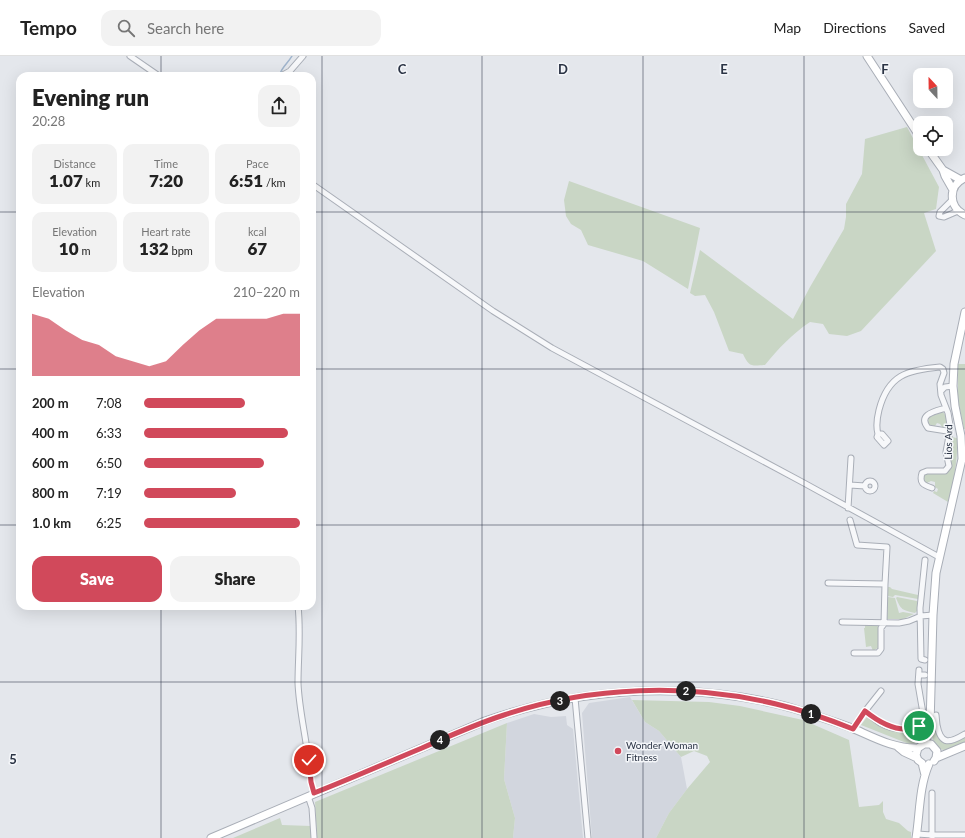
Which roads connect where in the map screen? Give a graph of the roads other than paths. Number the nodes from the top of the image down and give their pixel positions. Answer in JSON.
{"nodes":[{"id":1,"x":130,"y":56,"type":"edge"},
{"id":2,"x":304,"y":56,"type":"edge"},
{"id":3,"x":867,"y":56,"type":"edge"},
{"id":4,"x":153,"y":72,"type":"edge"},
{"id":5,"x":288,"y":72,"type":"edge"},
{"id":6,"x":913,"y":126,"type":"edge"},
{"id":7,"x":933,"y":156,"type":"edge"},
{"id":8,"x":943,"y":170,"type":"junction"},
{"id":9,"x":963,"y":179,"type":"edge"},
{"id":10,"x":316,"y":187,"type":"edge"},
{"id":11,"x":953,"y":190,"type":"junction"},
{"id":12,"x":952,"y":200,"type":"junction"},
{"id":13,"x":962,"y":213,"type":"edge"},
{"id":14,"x":965,"y":312,"type":"edge"},
{"id":15,"x":942,"y":390,"type":"junction"},
{"id":16,"x":953,"y":390,"type":"junction"},
{"id":17,"x":946,"y":408,"type":"junction"},
{"id":18,"x":947,"y":431,"type":"dead end"},
{"id":19,"x":878,"y":434,"type":"dead end"},
{"id":20,"x":851,"y":458,"type":"dead end"},
{"id":21,"x":850,"y":485,"type":"junction"},
{"id":22,"x":864,"y":486,"type":"dead end"},
{"id":23,"x":932,"y":488,"type":"dead end"},
{"id":24,"x":848,"y":508,"type":"junction"},
{"id":25,"x":850,"y":520,"type":"dead end"},
{"id":26,"x":939,"y":557,"type":"junction"},
{"id":27,"x":925,"y":560,"type":"dead end"},
{"id":28,"x":828,"y":584,"type":"dead end"},
{"id":29,"x":885,"y":584,"type":"junction"},
{"id":30,"x":298,"y":610,"type":"edge"},
{"id":31,"x":933,"y":615,"type":"junction"},
{"id":32,"x":920,"y":616,"type":"junction"},
{"id":33,"x":842,"y":622,"type":"dead end"},
{"id":34,"x":884,"y":624,"type":"junction"},
{"id":35,"x":854,"y":653,"type":"dead end"},
{"id":36,"x":925,"y":660,"type":"dead end"},
{"id":37,"x":925,"y":675,"type":"dead end"},
{"id":38,"x":881,"y":690,"type":"dead end"},
{"id":39,"x":575,"y":698,"type":"junction"},
{"id":40,"x":865,"y":711,"type":"junction"},
{"id":41,"x":936,"y":715,"type":"dead end"},
{"id":42,"x":932,"y":728,"type":"junction"},
{"id":43,"x":853,"y":729,"type":"junction"},
{"id":44,"x":965,"y":734,"type":"edge"},
{"id":45,"x":928,"y":744,"type":"junction"},
{"id":46,"x":965,"y":746,"type":"edge"},
{"id":47,"x":898,"y":747,"type":"junction"},
{"id":48,"x":918,"y":748,"type":"junction"},
{"id":49,"x":936,"y":754,"type":"junction"},
{"id":50,"x":919,"y":760,"type":"junction"},
{"id":51,"x":929,"y":764,"type":"junction"},
{"id":52,"x":925,"y":775,"type":"junction"},
{"id":53,"x":932,"y":793,"type":"dead end"},
{"id":54,"x":311,"y":795,"type":"junction"},
{"id":55,"x":917,"y":836,"type":"edge"},
{"id":56,"x":962,"y":836,"type":"edge"},
{"id":57,"x":932,"y":837,"type":"edge"},
{"id":58,"x":211,"y":838,"type":"edge"},
{"id":59,"x":314,"y":838,"type":"edge"},
{"id":60,"x":588,"y":838,"type":"edge"}],
"edges":[{"from":1,"to":4,"type":"street"},
{"from":2,"to":5,"type":"street"},
{"from":3,"to":6,"type":"main road"},
{"from":7,"to":8,"type":"main road"},
{"from":8,"to":9,"type":"main road"},
{"from":8,"to":11,"type":"main road"},
{"from":9,"to":11,"type":"main road"},
{"from":10,"to":24,"type":"street"},
{"from":11,"to":12,"type":"main road"},
{"from":12,"to":13,"type":"main road"},
{"from":12,"to":13,"type":"street"},
{"from":14,"to":16,"type":"main road"},
{"from":15,"to":16,"type":"street"},
{"from":15,"to":17,"type":"street","name":"Lios Ard"},
{"from":15,"to":19,"type":"street","name":"Lios Ard"},
{"from":16,"to":26,"type":"main road"},
{"from":17,"to":18,"type":"street"},
{"from":17,"to":23,"type":"street","name":"Lios Ard"},
{"from":20,"to":21,"type":"street"},
{"from":21,"to":22,"type":"street"},
{"from":21,"to":24,"type":"street"},
{"from":24,"to":26,"type":"street"},
{"from":25,"to":29,"type":"street"},
{"from":26,"to":31,"type":"main road"},
{"from":27,"to":32,"type":"street"},
{"from":28,"to":29,"type":"street"},
{"from":29,"to":34,"type":"street"},
{"from":30,"to":54,"type":"street"},
{"from":31,"to":32,"type":"street"},
{"from":31,"to":42,"type":"main road"},
{"from":32,"to":34,"type":"street"},
{"from":32,"to":36,"type":"street"},
{"from":33,"to":34,"type":"street"},
{"from":34,"to":35,"type":"street"},
{"from":37,"to":40,"type":"street"},
{"from":38,"to":40,"type":"street"},
{"from":39,"to":43,"type":"main road"},
{"from":39,"to":54,"type":"main road"},
{"from":39,"to":60,"type":"street"},
{"from":40,"to":43,"type":"street"},
{"from":41,"to":42,"type":"street"},
{"from":42,"to":44,"type":"street"},
{"from":42,"to":45,"type":"main road"},
{"from":43,"to":47,"type":"main road"},
{"from":45,"to":48,"type":"main road"},
{"from":45,"to":49,"type":"main road"},
{"from":46,"to":49,"type":"main road"},
{"from":47,"to":48,"type":"main road"},
{"from":47,"to":50,"type":"main road"},
{"from":48,"to":50,"type":"main road"},
{"from":49,"to":51,"type":"main road"},
{"from":50,"to":51,"type":"main road"},
{"from":50,"to":52,"type":"main road"},
{"from":51,"to":52,"type":"main road"},
{"from":52,"to":55,"type":"main road"},
{"from":53,"to":57,"type":"street"},
{"from":54,"to":58,"type":"main road"},
{"from":54,"to":59,"type":"street"},
{"from":55,"to":57,"type":"street"},
{"from":56,"to":57,"type":"street"}]}
